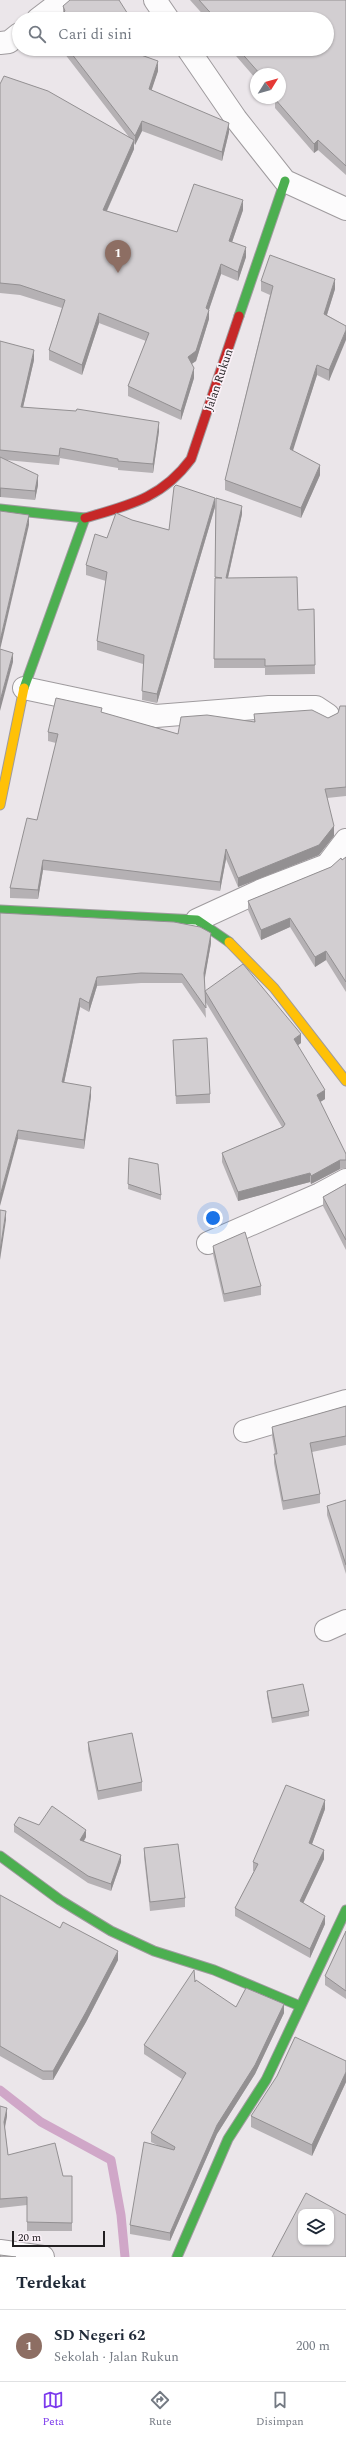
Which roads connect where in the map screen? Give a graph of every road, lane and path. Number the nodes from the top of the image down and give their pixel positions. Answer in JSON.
{"nodes":[{"id":1,"x":63,"y":0,"type":"edge"},
{"id":2,"x":155,"y":0,"type":"edge"},
{"id":3,"x":47,"y":12,"type":"edge"},
{"id":4,"x":163,"y":12,"type":"edge"},
{"id":5,"x":12,"y":40,"type":"edge"},
{"id":6,"x":0,"y":43,"type":"edge"},
{"id":7,"x":193,"y":56,"type":"edge"},
{"id":8,"x":285,"y":181,"type":"junction"},
{"id":9,"x":346,"y":209,"type":"edge"},
{"id":10,"x":0,"y":509,"type":"edge"},
{"id":11,"x":85,"y":518,"type":"junction"},
{"id":12,"x":24,"y":688,"type":"junction"},
{"id":13,"x":328,"y":715,"type":"dead end"},
{"id":14,"x":0,"y":805,"type":"edge"},
{"id":15,"x":346,"y":840,"type":"edge"},
{"id":16,"x":0,"y":910,"type":"edge"},
{"id":17,"x":197,"y":920,"type":"junction"},
{"id":18,"x":346,"y":1081,"type":"edge"},
{"id":19,"x":346,"y":1180,"type":"edge"},
{"id":20,"x":208,"y":1243,"type":"dead end"},
{"id":21,"x":346,"y":1401,"type":"edge"},
{"id":22,"x":246,"y":1431,"type":"dead end"},
{"id":23,"x":346,"y":1621,"type":"edge"},
{"id":24,"x":326,"y":1630,"type":"dead end"},
{"id":25,"x":0,"y":1856,"type":"edge"},
{"id":26,"x":346,"y":1910,"type":"edge"},
{"id":27,"x":300,"y":2006,"type":"junction"},
{"id":28,"x":0,"y":2251,"type":"edge"},
{"id":29,"x":43,"y":2257,"type":"edge"},
{"id":30,"x":177,"y":2257,"type":"edge"}],
"edges":[{"from":1,"to":3,"type":"street"},
{"from":2,"to":4,"type":"street"},
{"from":5,"to":6,"type":"street"},
{"from":7,"to":8,"type":"street"},
{"from":8,"to":9,"type":"street"},
{"from":8,"to":11,"type":"street","name":"Jalan Rukun"},
{"from":10,"to":11,"type":"street"},
{"from":11,"to":12,"type":"street"},
{"from":12,"to":13,"type":"street"},
{"from":12,"to":14,"type":"street"},
{"from":15,"to":17,"type":"street"},
{"from":16,"to":17,"type":"street"},
{"from":17,"to":18,"type":"street"},
{"from":19,"to":20,"type":"street"},
{"from":21,"to":22,"type":"street"},
{"from":23,"to":24,"type":"street"},
{"from":25,"to":27,"type":"street"},
{"from":26,"to":27,"type":"street"},
{"from":27,"to":30,"type":"street"},
{"from":28,"to":29,"type":"street"}]}
